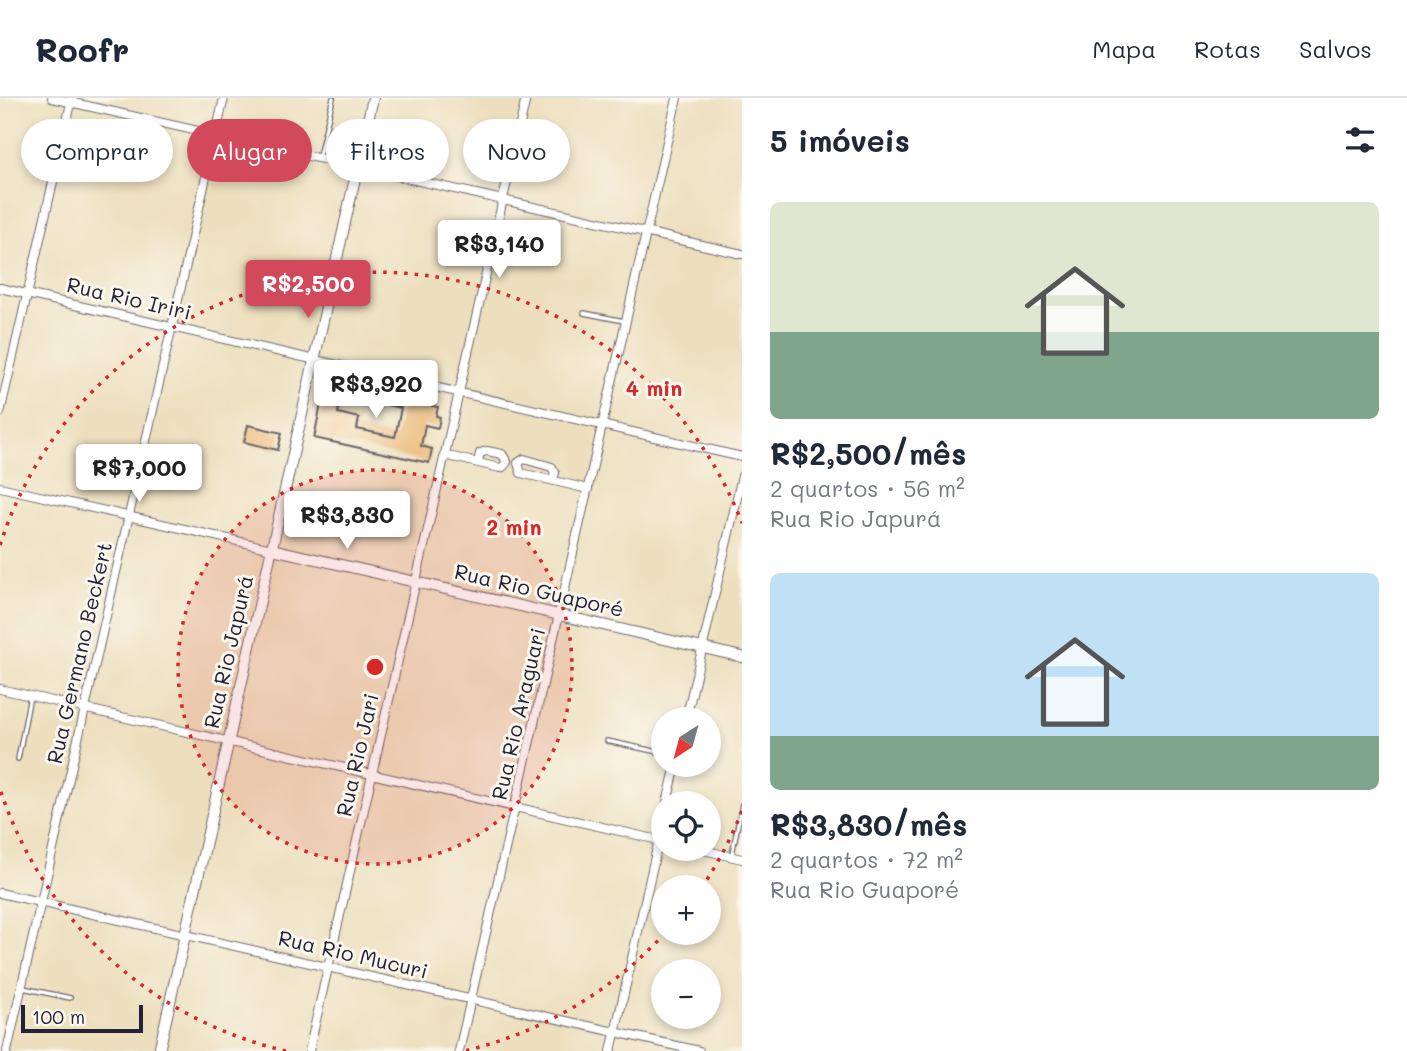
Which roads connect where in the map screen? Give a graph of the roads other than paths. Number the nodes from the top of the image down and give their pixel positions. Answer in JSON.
{"nodes":[{"id":1,"x":52,"y":98,"type":"edge"},
{"id":2,"x":224,"y":98,"type":"edge"},
{"id":3,"x":333,"y":98,"type":"edge"},
{"id":4,"x":373,"y":98,"type":"edge"},
{"id":5,"x":526,"y":98,"type":"edge"},
{"id":6,"x":677,"y":98,"type":"edge"},
{"id":7,"x":71,"y":100,"type":"edge"},
{"id":8,"x":219,"y":119,"type":"edge"},
{"id":9,"x":368,"y":119,"type":"edge"},
{"id":10,"x":187,"y":128,"type":"edge"},
{"id":11,"x":312,"y":156,"type":"edge"},
{"id":12,"x":319,"y":158,"type":"junction"},
{"id":13,"x":326,"y":160,"type":"edge"},
{"id":14,"x":205,"y":182,"type":"edge"},
{"id":15,"x":355,"y":182,"type":"edge"},
{"id":16,"x":424,"y":182,"type":"edge"},
{"id":17,"x":503,"y":200,"type":"junction"},
{"id":18,"x":646,"y":232,"type":"junction"},
{"id":19,"x":742,"y":254,"type":"edge"},
{"id":20,"x":0,"y":288,"type":"edge"},
{"id":21,"x":27,"y":294,"type":"junction"},
{"id":22,"x":584,"y":313,"type":"dead end"},
{"id":23,"x":626,"y":321,"type":"junction"},
{"id":24,"x":172,"y":327,"type":"junction"},
{"id":25,"x":314,"y":359,"type":"junction"},
{"id":26,"x":458,"y":392,"type":"junction"},
{"id":27,"x":0,"y":413,"type":"edge"},
{"id":28,"x":603,"y":425,"type":"junction"},
{"id":29,"x":444,"y":455,"type":"junction"},
{"id":30,"x":742,"y":457,"type":"edge"},
{"id":31,"x":478,"y":463,"type":"dead end"},
{"id":32,"x":742,"y":476,"type":"edge"},
{"id":33,"x":552,"y":480,"type":"dead end"},
{"id":34,"x":0,"y":487,"type":"edge"},
{"id":35,"x":588,"y":489,"type":"junction"},
{"id":36,"x":129,"y":517,"type":"junction"},
{"id":37,"x":272,"y":549,"type":"junction"},
{"id":38,"x":415,"y":582,"type":"junction"},
{"id":39,"x":559,"y":615,"type":"junction"},
{"id":40,"x":702,"y":648,"type":"junction"},
{"id":41,"x":742,"y":657,"type":"edge"},
{"id":42,"x":0,"y":689,"type":"edge"},
{"id":43,"x":30,"y":696,"type":"junction"},
{"id":44,"x":689,"y":707,"type":"edge"},
{"id":45,"x":85,"y":709,"type":"junction"},
{"id":46,"x":228,"y":741,"type":"junction"},
{"id":47,"x":607,"y":741,"type":"dead end"},
{"id":48,"x":651,"y":750,"type":"edge"},
{"id":49,"x":18,"y":759,"type":"dead end"},
{"id":50,"x":371,"y":774,"type":"junction"},
{"id":51,"x":742,"y":804,"type":"edge"},
{"id":52,"x":515,"y":807,"type":"junction"},
{"id":53,"x":651,"y":838,"type":"edge"},
{"id":54,"x":721,"y":854,"type":"edge"},
{"id":55,"x":731,"y":856,"type":"junction"},
{"id":56,"x":742,"y":859,"type":"edge"},
{"id":57,"x":656,"y":861,"type":"edge"},
{"id":58,"x":0,"y":893,"type":"edge"},
{"id":59,"x":41,"y":902,"type":"junction"},
{"id":60,"x":185,"y":935,"type":"junction"},
{"id":61,"x":328,"y":967,"type":"junction"},
{"id":62,"x":21,"y":988,"type":"junction"},
{"id":63,"x":70,"y":998,"type":"dead end"},
{"id":64,"x":471,"y":1000,"type":"junction"},
{"id":65,"x":615,"y":1032,"type":"junction"},
{"id":66,"x":7,"y":1051,"type":"edge"},
{"id":67,"x":159,"y":1051,"type":"edge"},
{"id":68,"x":309,"y":1051,"type":"edge"},
{"id":69,"x":459,"y":1051,"type":"edge"},
{"id":70,"x":611,"y":1051,"type":"edge"},
{"id":71,"x":699,"y":1051,"type":"edge"}],
"edges":[{"from":1,"to":7,"type":"street"},
{"from":2,"to":8,"type":"street","name":"Rua Germano Beckert"},
{"from":3,"to":12,"type":"lane"},
{"from":4,"to":9,"type":"street","name":"Rua Rio Japurá"},
{"from":5,"to":17,"type":"street","name":"Rua Rio Jari"},
{"from":6,"to":18,"type":"street","name":"Rua Rio Araguari"},
{"from":7,"to":10,"type":"street"},
{"from":7,"to":21,"type":"street"},
{"from":11,"to":12,"type":"street"},
{"from":12,"to":13,"type":"street"},
{"from":14,"to":24,"type":"street","name":"Rua Germano Beckert"},
{"from":15,"to":25,"type":"street","name":"Rua Rio Japurá"},
{"from":16,"to":17,"type":"street"},
{"from":17,"to":18,"type":"street"},
{"from":17,"to":26,"type":"street","name":"Rua Rio Jari"},
{"from":18,"to":19,"type":"street"},
{"from":18,"to":23,"type":"street","name":"Rua Rio Araguari"},
{"from":20,"to":21,"type":"street","name":"Rua Rio Iriri"},
{"from":21,"to":24,"type":"street","name":"Rua Rio Iriri"},
{"from":21,"to":27,"type":"street"},
{"from":22,"to":23,"type":"lane"},
{"from":23,"to":28,"type":"street","name":"Rua Rio Araguari"},
{"from":24,"to":25,"type":"street","name":"Rua Rio Iriri"},
{"from":24,"to":36,"type":"street","name":"Rua Germano Beckert"},
{"from":25,"to":26,"type":"street","name":"Rua Rio Iriri"},
{"from":25,"to":37,"type":"street","name":"Rua Rio Japurá"},
{"from":26,"to":28,"type":"street","name":"Rua Rio Iriri"},
{"from":26,"to":29,"type":"street","name":"Rua Rio Jari"},
{"from":28,"to":30,"type":"street","name":"Rua Rio Iriri"},
{"from":28,"to":35,"type":"street","name":"Rua Rio Araguari"},
{"from":29,"to":31,"type":"street"},
{"from":29,"to":38,"type":"street","name":"Rua Rio Jari"},
{"from":32,"to":40,"type":"street"},
{"from":33,"to":35,"type":"street"},
{"from":34,"to":36,"type":"street","name":"Rua Rio Guaporé"},
{"from":35,"to":39,"type":"street","name":"Rua Rio Araguari"},
{"from":36,"to":37,"type":"street","name":"Rua Rio Guaporé"},
{"from":36,"to":45,"type":"street","name":"Rua Germano Beckert"},
{"from":37,"to":38,"type":"street","name":"Rua Rio Guaporé"},
{"from":37,"to":46,"type":"street","name":"Rua Rio Japurá"},
{"from":38,"to":39,"type":"street","name":"Rua Rio Guaporé"},
{"from":38,"to":50,"type":"street","name":"Rua Rio Jari"},
{"from":39,"to":40,"type":"street","name":"Rua Rio Guaporé"},
{"from":39,"to":52,"type":"street","name":"Rua Rio Araguari"},
{"from":40,"to":41,"type":"street","name":"Rua Rio Guaporé"},
{"from":40,"to":44,"type":"street"},
{"from":42,"to":43,"type":"street"},
{"from":43,"to":45,"type":"street"},
{"from":43,"to":49,"type":"lane"},
{"from":45,"to":46,"type":"street"},
{"from":45,"to":59,"type":"street","name":"Rua Germano Beckert"},
{"from":46,"to":50,"type":"street"},
{"from":46,"to":60,"type":"street","name":"Rua Rio Japurá"},
{"from":47,"to":48,"type":"lane"},
{"from":50,"to":52,"type":"street"},
{"from":50,"to":61,"type":"street","name":"Rua Rio Jari"},
{"from":51,"to":55,"type":"lane"},
{"from":52,"to":53,"type":"street"},
{"from":52,"to":64,"type":"street","name":"Rua Rio Araguari"},
{"from":54,"to":55,"type":"street"},
{"from":55,"to":56,"type":"street"},
{"from":57,"to":65,"type":"street"},
{"from":58,"to":59,"type":"street","name":"Rua Rio Mucuri"},
{"from":59,"to":60,"type":"street","name":"Rua Rio Mucuri"},
{"from":59,"to":62,"type":"street","name":"Rua Germano Beckert"},
{"from":60,"to":61,"type":"street","name":"Rua Rio Mucuri"},
{"from":60,"to":67,"type":"street","name":"Rua Rio Japurá"},
{"from":61,"to":64,"type":"street","name":"Rua Rio Mucuri"},
{"from":61,"to":68,"type":"street","name":"Rua Rio Jari"},
{"from":62,"to":63,"type":"lane"},
{"from":62,"to":66,"type":"street","name":"Rua Germano Beckert"},
{"from":64,"to":65,"type":"street","name":"Rua Rio Mucuri"},
{"from":64,"to":69,"type":"street","name":"Rua Rio Araguari"},
{"from":65,"to":70,"type":"street"},
{"from":65,"to":71,"type":"street","name":"Rua Rio Mucuri"}]}
